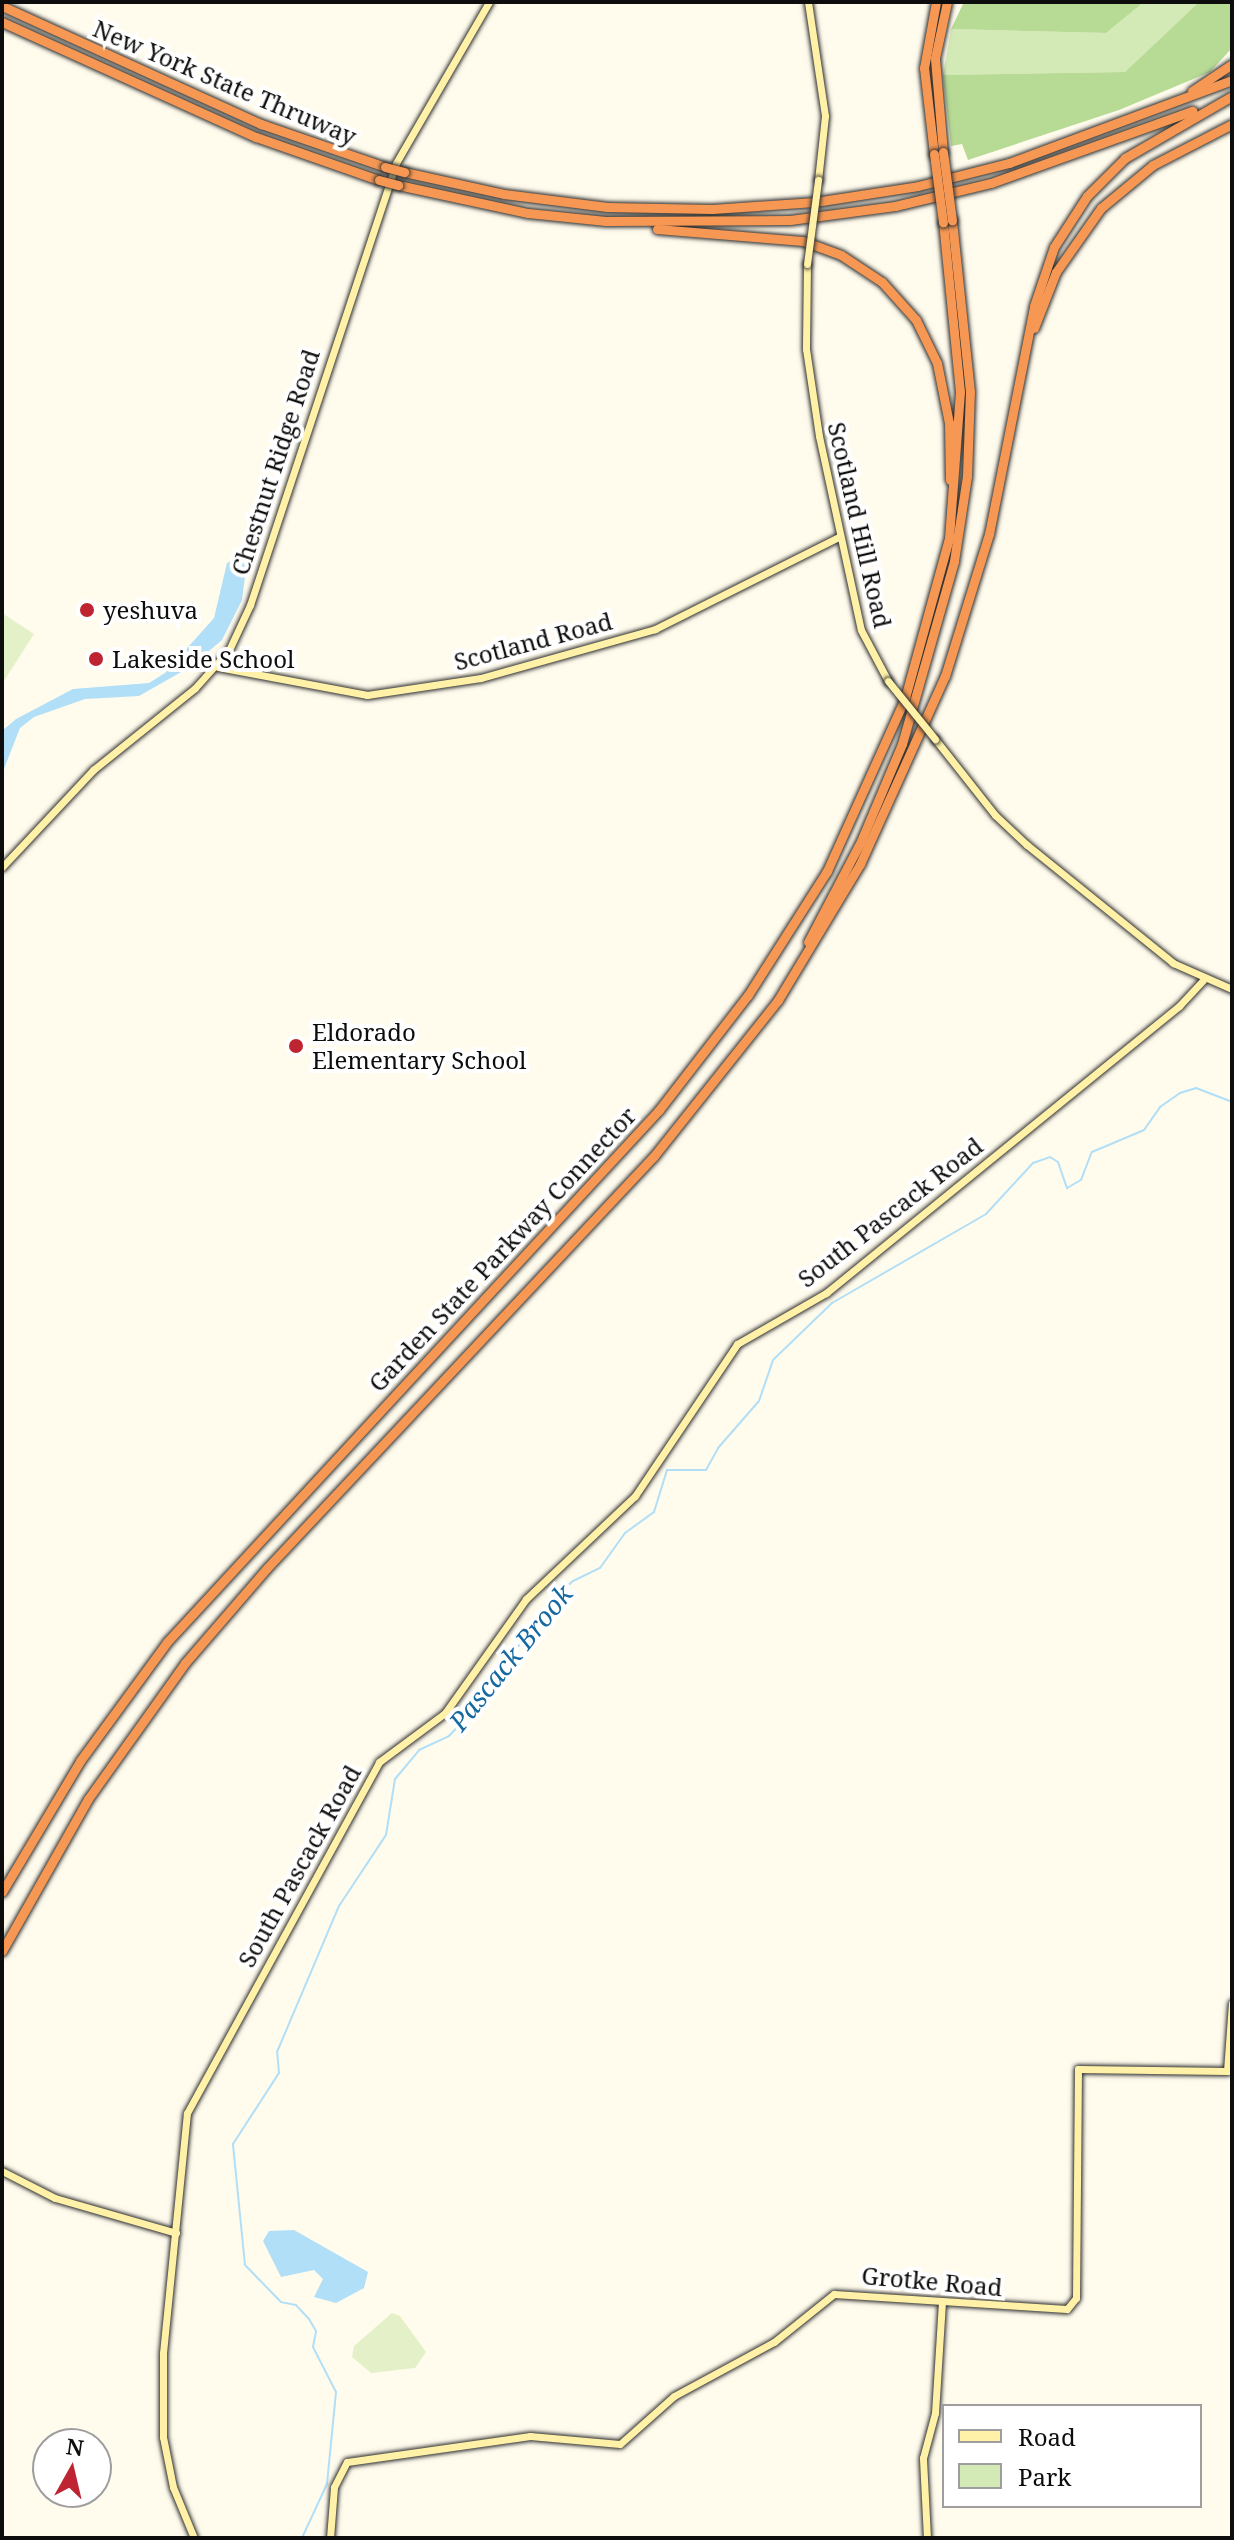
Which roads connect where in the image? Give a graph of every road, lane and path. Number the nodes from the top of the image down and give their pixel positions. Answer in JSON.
{"nodes":[{"id":1,"x":489,"y":2,"type":"edge"},
{"id":2,"x":808,"y":2,"type":"edge"},
{"id":3,"x":936,"y":2,"type":"edge"},
{"id":4,"x":947,"y":2,"type":"edge"},
{"id":5,"x":2,"y":6,"type":"edge"},
{"id":6,"x":2,"y":22,"type":"edge"},
{"id":7,"x":1232,"y":64,"type":"edge"},
{"id":8,"x":1232,"y":80,"type":"edge"},
{"id":9,"x":1232,"y":96,"type":"edge"},
{"id":10,"x":1172,"y":104,"type":"junction"},
{"id":11,"x":1232,"y":124,"type":"edge"},
{"id":12,"x":939,"y":153,"type":"junction"},
{"id":13,"x":606,"y":221,"type":"junction"},
{"id":14,"x":947,"y":221,"type":"junction"},
{"id":15,"x":1022,"y":370,"type":"junction"},
{"id":16,"x":839,"y":537,"type":"junction"},
{"id":17,"x":940,"y":579,"type":"junction"},
{"id":18,"x":218,"y":667,"type":"junction"},
{"id":19,"x":2,"y":867,"type":"edge"},
{"id":20,"x":1203,"y":980,"type":"junction"},
{"id":21,"x":1232,"y":989,"type":"edge"},
{"id":22,"x":777,"y":1002,"type":"junction"},
{"id":23,"x":2,"y":1892,"type":"edge"},
{"id":24,"x":2,"y":1951,"type":"edge"},
{"id":25,"x":1232,"y":2003,"type":"edge"},
{"id":26,"x":2,"y":2171,"type":"edge"},
{"id":27,"x":176,"y":2233,"type":"junction"},
{"id":28,"x":942,"y":2301,"type":"junction"},
{"id":29,"x":194,"y":2538,"type":"edge"},
{"id":30,"x":330,"y":2538,"type":"edge"},
{"id":31,"x":927,"y":2538,"type":"edge"}],
"edges":[{"from":1,"to":18,"type":"street","name":"Chestnut Ridge Road"},
{"from":2,"to":16,"type":"street","name":"Scotland Hill Road","bridge":true},
{"from":3,"to":12,"type":"highway"},
{"from":4,"to":12,"type":"highway"},
{"from":5,"to":10,"type":"highway","name":"New York State Thruway","bridge":true},
{"from":6,"to":13,"type":"highway","name":"New York State Thruway","bridge":true},
{"from":7,"to":10,"type":"highway"},
{"from":8,"to":10,"type":"highway","name":"New York State Thruway"},
{"from":9,"to":13,"type":"highway","name":"New York State Thruway"},
{"from":9,"to":15,"type":"highway"},
{"from":11,"to":15,"type":"highway"},
{"from":12,"to":14,"type":"highway","bridge":true},
{"from":13,"to":17,"type":"highway"},
{"from":14,"to":17,"type":"highway"},
{"from":14,"to":22,"type":"highway"},
{"from":15,"to":22,"type":"highway"},
{"from":16,"to":18,"type":"street","name":"Scotland Road"},
{"from":16,"to":20,"type":"street","name":"Scotland Hill Road","bridge":true},
{"from":17,"to":23,"type":"highway","name":"Garden State Parkway Connector"},
{"from":18,"to":19,"type":"street","name":"Chestnut Ridge Road"},
{"from":20,"to":21,"type":"street","name":"Scotland Hill Road"},
{"from":20,"to":27,"type":"street","name":"South Pascack Road"},
{"from":22,"to":24,"type":"highway","name":"Garden State Parkway Connector"},
{"from":25,"to":28,"type":"street","name":"Grotke Road"},
{"from":26,"to":27,"type":"street"},
{"from":27,"to":29,"type":"street","name":"South Pascack Road"},
{"from":28,"to":30,"type":"street","name":"Grotke Road"},
{"from":28,"to":31,"type":"street"}]}
